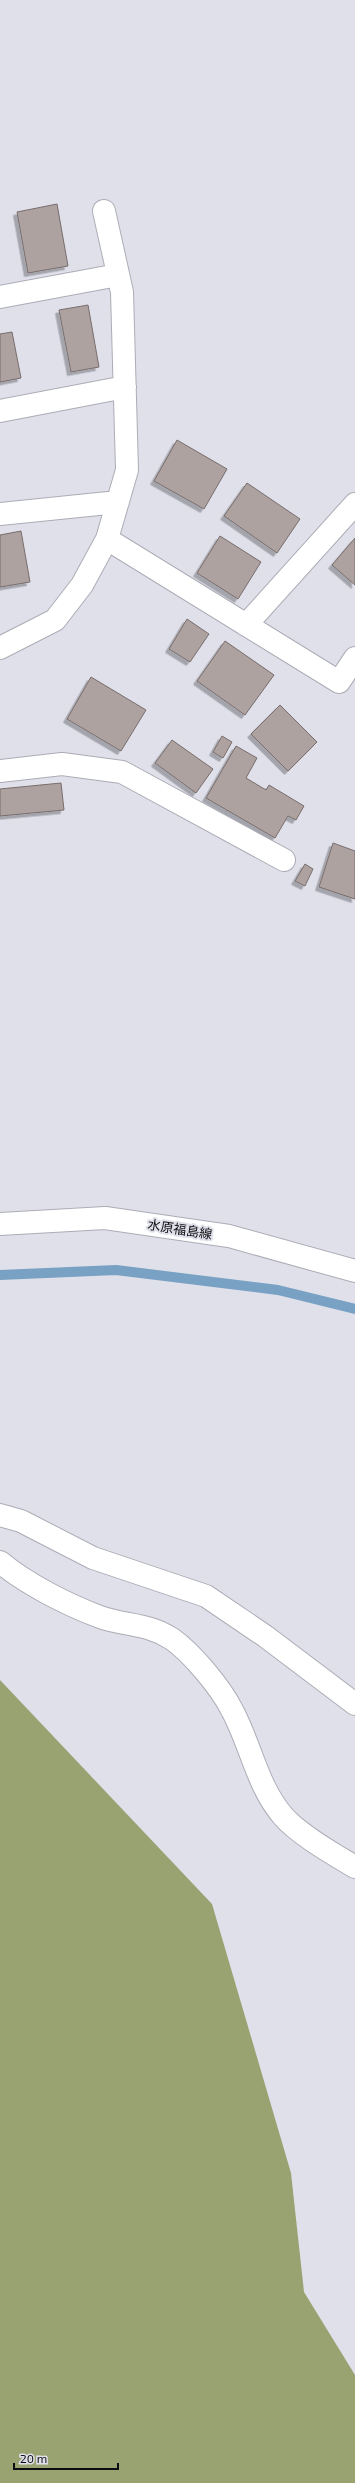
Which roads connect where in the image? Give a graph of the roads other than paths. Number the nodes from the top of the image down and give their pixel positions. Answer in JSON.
{"nodes":[{"id":1,"x":104,"y":211,"type":"dead end"},
{"id":2,"x":118,"y":275,"type":"junction"},
{"id":3,"x":0,"y":297,"type":"edge"},
{"id":4,"x":125,"y":387,"type":"junction"},
{"id":5,"x":0,"y":412,"type":"edge"},
{"id":6,"x":118,"y":502,"type":"junction"},
{"id":7,"x":355,"y":504,"type":"edge"},
{"id":8,"x":0,"y":514,"type":"edge"},
{"id":9,"x":107,"y":539,"type":"junction"},
{"id":10,"x":246,"y":625,"type":"junction"},
{"id":11,"x":0,"y":648,"type":"edge"},
{"id":12,"x":355,"y":658,"type":"edge"},
{"id":13,"x":0,"y":771,"type":"edge"},
{"id":14,"x":284,"y":860,"type":"dead end"},
{"id":15,"x":0,"y":1224,"type":"edge"},
{"id":16,"x":355,"y":1271,"type":"edge"},
{"id":17,"x":0,"y":1515,"type":"edge"},
{"id":18,"x":0,"y":1562,"type":"edge"},
{"id":19,"x":355,"y":1704,"type":"edge"},
{"id":20,"x":355,"y":1867,"type":"edge"}],
"edges":[{"from":1,"to":2,"type":"street"},
{"from":2,"to":3,"type":"street"},
{"from":2,"to":4,"type":"street"},
{"from":4,"to":5,"type":"street"},
{"from":4,"to":6,"type":"street"},
{"from":6,"to":8,"type":"street"},
{"from":6,"to":9,"type":"street"},
{"from":7,"to":10,"type":"street"},
{"from":9,"to":10,"type":"street"},
{"from":9,"to":11,"type":"street"},
{"from":10,"to":12,"type":"street"},
{"from":13,"to":14,"type":"street"},
{"from":15,"to":16,"type":"street","name":"水原福島線"},
{"from":17,"to":19,"type":"street"},
{"from":18,"to":20,"type":"street"}]}
